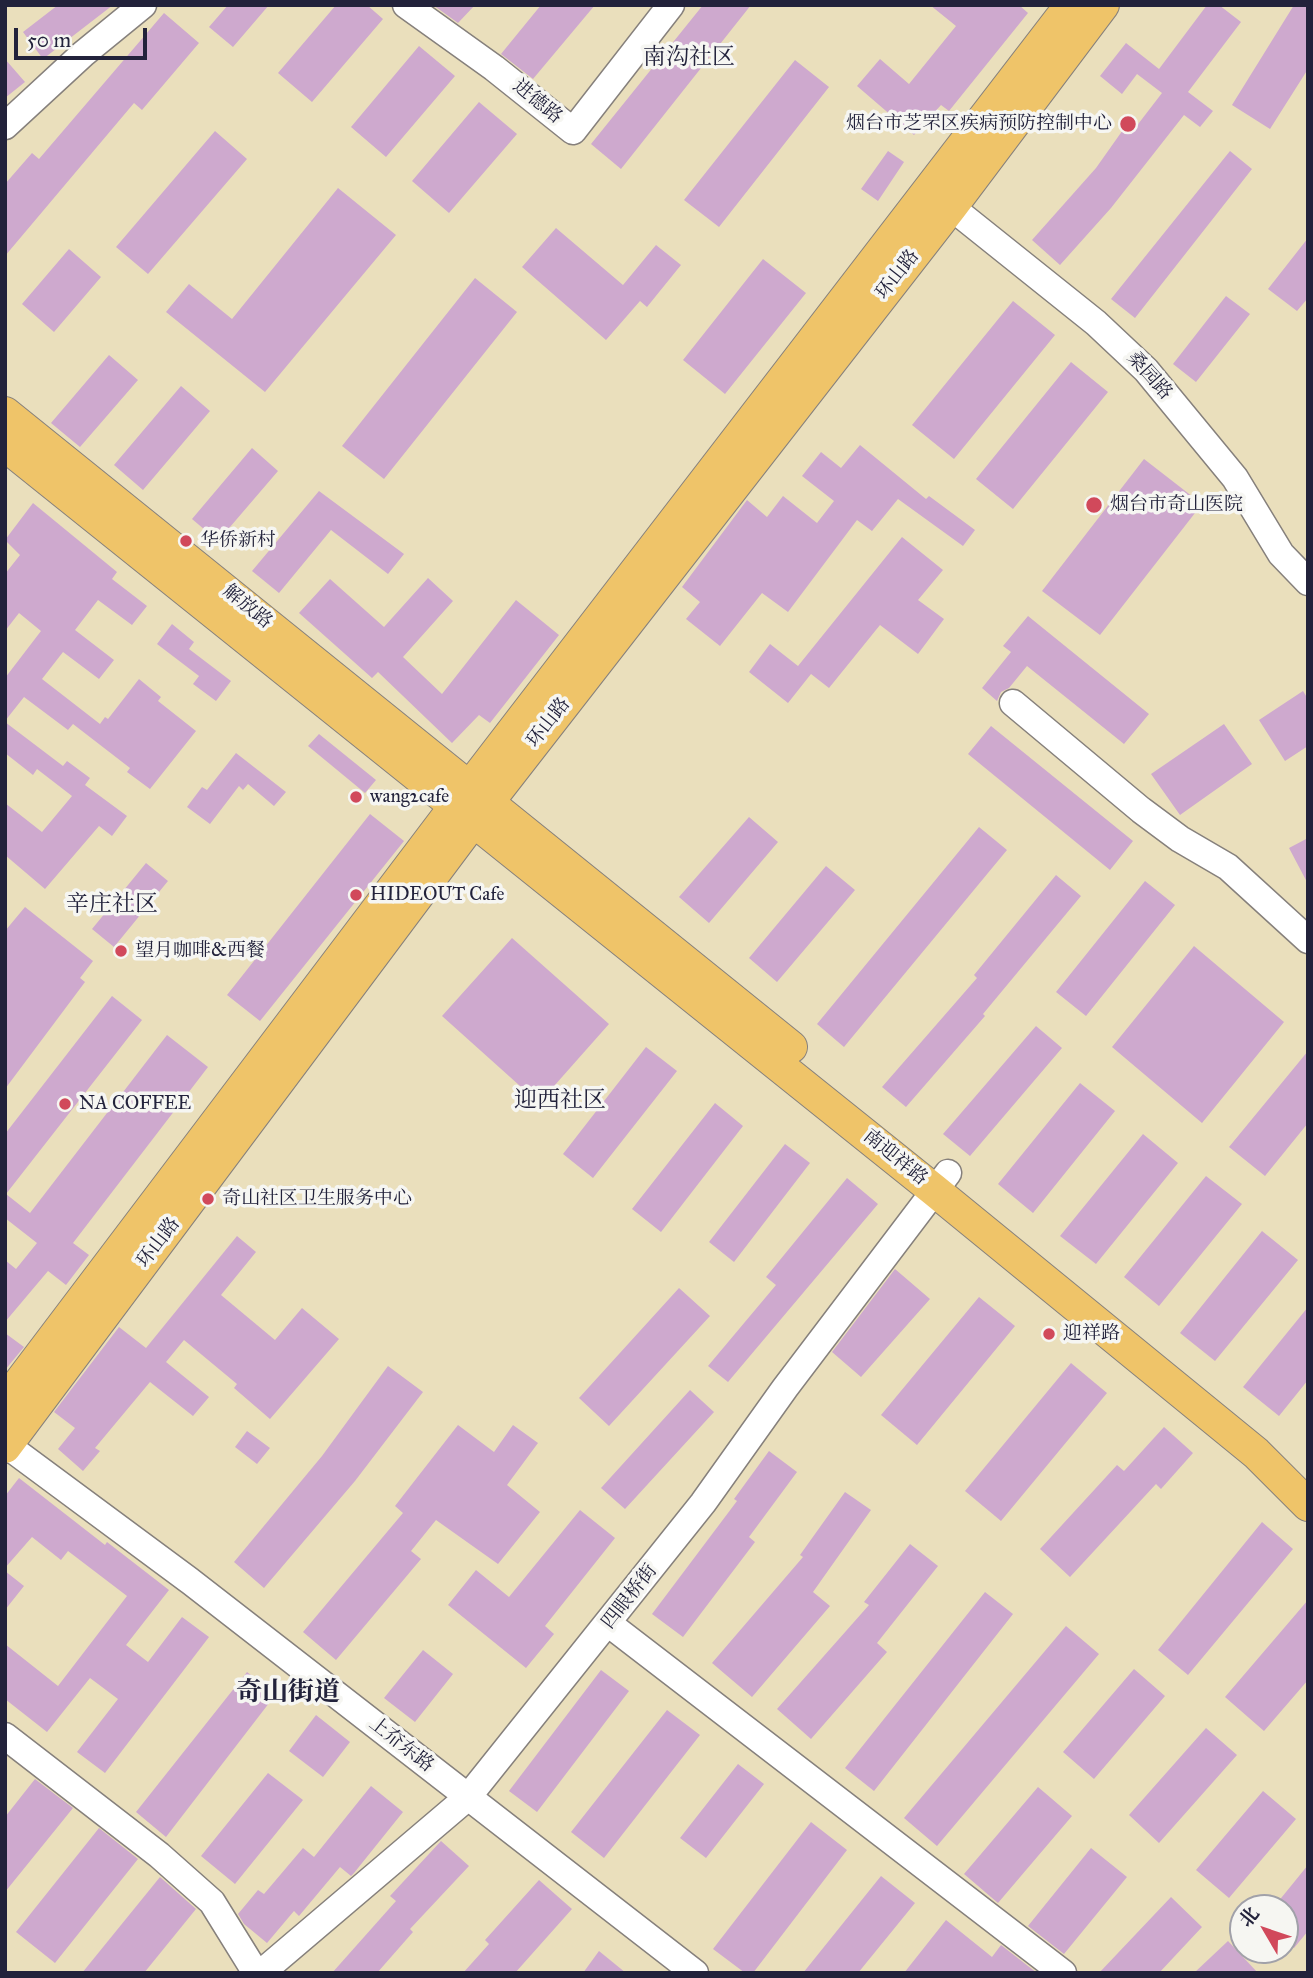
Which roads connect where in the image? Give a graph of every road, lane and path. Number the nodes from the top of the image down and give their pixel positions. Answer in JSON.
{"nodes":[{"id":1,"x":143,"y":5,"type":"edge"},
{"id":2,"x":406,"y":5,"type":"edge"},
{"id":3,"x":671,"y":5,"type":"edge"},
{"id":4,"x":1071,"y":5,"type":"edge"},
{"id":5,"x":1103,"y":5,"type":"edge"},
{"id":6,"x":5,"y":126,"type":"edge"},
{"id":7,"x":951,"y":208,"type":"junction"},
{"id":8,"x":5,"y":413,"type":"edge"},
{"id":9,"x":5,"y":445,"type":"edge"},
{"id":10,"x":1308,"y":582,"type":"edge"},
{"id":11,"x":1013,"y":703,"type":"dead end"},
{"id":12,"x":472,"y":804,"type":"junction"},
{"id":13,"x":1308,"y":940,"type":"edge"},
{"id":14,"x":941,"y":1182,"type":"junction"},
{"id":15,"x":5,"y":1402,"type":"edge"},
{"id":16,"x":6,"y":1445,"type":"edge"},
{"id":17,"x":1308,"y":1473,"type":"edge"},
{"id":18,"x":1308,"y":1505,"type":"edge"},
{"id":19,"x":609,"y":1624,"type":"junction"},
{"id":20,"x":5,"y":1736,"type":"edge"},
{"id":21,"x":468,"y":1797,"type":"junction"},
{"id":22,"x":258,"y":1973,"type":"edge"},
{"id":23,"x":695,"y":1973,"type":"edge"},
{"id":24,"x":1063,"y":1973,"type":"edge"}],
"edges":[{"from":1,"to":6,"type":"street"},
{"from":2,"to":3,"type":"street","name":"进德路"},
{"from":4,"to":12,"type":"main road","name":"环山路"},
{"from":5,"to":7,"type":"main road","name":"环山路"},
{"from":7,"to":10,"type":"street","name":"桑园路"},
{"from":7,"to":12,"type":"main road","name":"环山路"},
{"from":8,"to":12,"type":"main road","name":"解放路"},
{"from":9,"to":12,"type":"main road","name":"解放路"},
{"from":11,"to":13,"type":"street"},
{"from":12,"to":14,"type":"main road","name":"南迎祥路"},
{"from":12,"to":15,"type":"main road","name":"环山路"},
{"from":12,"to":16,"type":"main road","name":"环山路"},
{"from":14,"to":17,"type":"main road","name":"南迎祥路"},
{"from":14,"to":18,"type":"main road","name":"南迎祥路"},
{"from":14,"to":19,"type":"street","name":"四眼桥街"},
{"from":16,"to":21,"type":"street","name":"上夼东路"},
{"from":19,"to":21,"type":"street","name":"四眼桥街"},
{"from":19,"to":24,"type":"street"},
{"from":20,"to":22,"type":"street"},
{"from":21,"to":22,"type":"street","name":"四眼桥街"},
{"from":21,"to":23,"type":"street","name":"上夼东路"}]}
